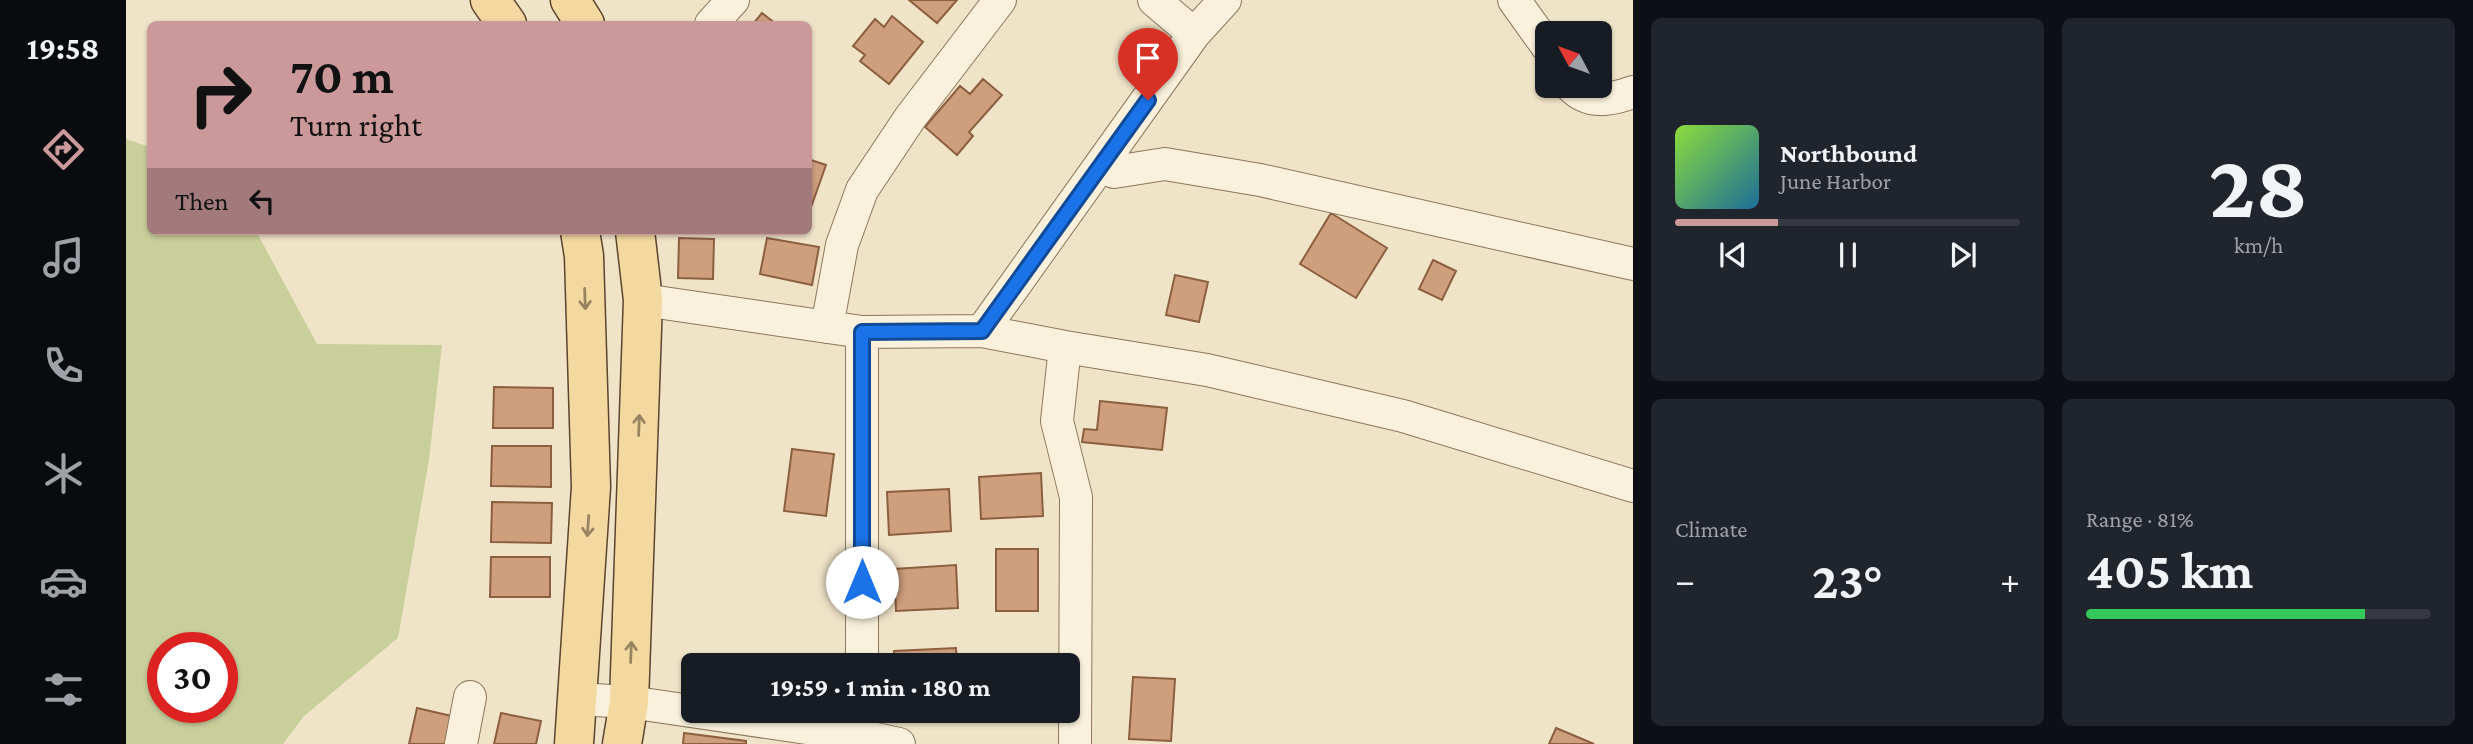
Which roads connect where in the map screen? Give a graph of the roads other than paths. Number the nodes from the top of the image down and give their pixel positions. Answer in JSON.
{"nodes":[{"id":1,"x":490,"y":0,"type":"edge"},
{"id":2,"x":570,"y":0,"type":"edge"},
{"id":3,"x":733,"y":0,"type":"edge"},
{"id":4,"x":1000,"y":0,"type":"edge"},
{"id":5,"x":1154,"y":0,"type":"edge"},
{"id":6,"x":1225,"y":0,"type":"edge"},
{"id":7,"x":1514,"y":0,"type":"edge"},
{"id":8,"x":505,"y":21,"type":"edge"},
{"id":9,"x":583,"y":21,"type":"edge"},
{"id":10,"x":714,"y":21,"type":"edge"},
{"id":11,"x":1535,"y":29,"type":"edge"},
{"id":12,"x":1194,"y":34,"type":"junction"},
{"id":13,"x":1633,"y":92,"type":"edge"},
{"id":14,"x":1591,"y":98,"type":"edge"},
{"id":15,"x":1101,"y":166,"type":"junction"},
{"id":16,"x":581,"y":235,"type":"edge"},
{"id":17,"x":635,"y":235,"type":"edge"},
{"id":18,"x":1633,"y":264,"type":"edge"},
{"id":19,"x":643,"y":300,"type":"junction"},
{"id":20,"x":827,"y":327,"type":"junction"},
{"id":21,"x":982,"y":331,"type":"junction"},
{"id":22,"x":862,"y":332,"type":"junction"},
{"id":23,"x":1065,"y":347,"type":"junction"},
{"id":24,"x":1633,"y":486,"type":"edge"},
{"id":25,"x":862,"y":653,"type":"edge"},
{"id":26,"x":470,"y":697,"type":"dead end"},
{"id":27,"x":577,"y":699,"type":"junction"},
{"id":28,"x":629,"y":702,"type":"junction"},
{"id":29,"x":861,"y":730,"type":"edge"},
{"id":30,"x":461,"y":744,"type":"edge"},
{"id":31,"x":575,"y":744,"type":"edge"},
{"id":32,"x":622,"y":744,"type":"edge"},
{"id":33,"x":899,"y":744,"type":"edge"},
{"id":34,"x":1075,"y":744,"type":"edge"}],
"edges":[{"from":1,"to":8,"type":"main road"},
{"from":2,"to":9,"type":"main road"},
{"from":3,"to":10,"type":"street"},
{"from":4,"to":20,"type":"street"},
{"from":5,"to":12,"type":"street"},
{"from":6,"to":12,"type":"street"},
{"from":7,"to":11,"type":"street"},
{"from":12,"to":15,"type":"street"},
{"from":13,"to":14,"type":"street"},
{"from":15,"to":18,"type":"street"},
{"from":15,"to":21,"type":"street"},
{"from":16,"to":27,"type":"main road","one_way":true},
{"from":17,"to":19,"type":"main road"},
{"from":19,"to":20,"type":"street"},
{"from":28,"to":19,"type":"main road","one_way":true},
{"from":20,"to":22,"type":"street"},
{"from":21,"to":22,"type":"street"},
{"from":21,"to":23,"type":"street"},
{"from":22,"to":25,"type":"street"},
{"from":23,"to":24,"type":"street"},
{"from":23,"to":34,"type":"street"},
{"from":26,"to":30,"type":"street"},
{"from":27,"to":28,"type":"street"},
{"from":27,"to":31,"type":"main road"},
{"from":28,"to":29,"type":"street"},
{"from":28,"to":32,"type":"main road"},
{"from":29,"to":33,"type":"street"}]}
